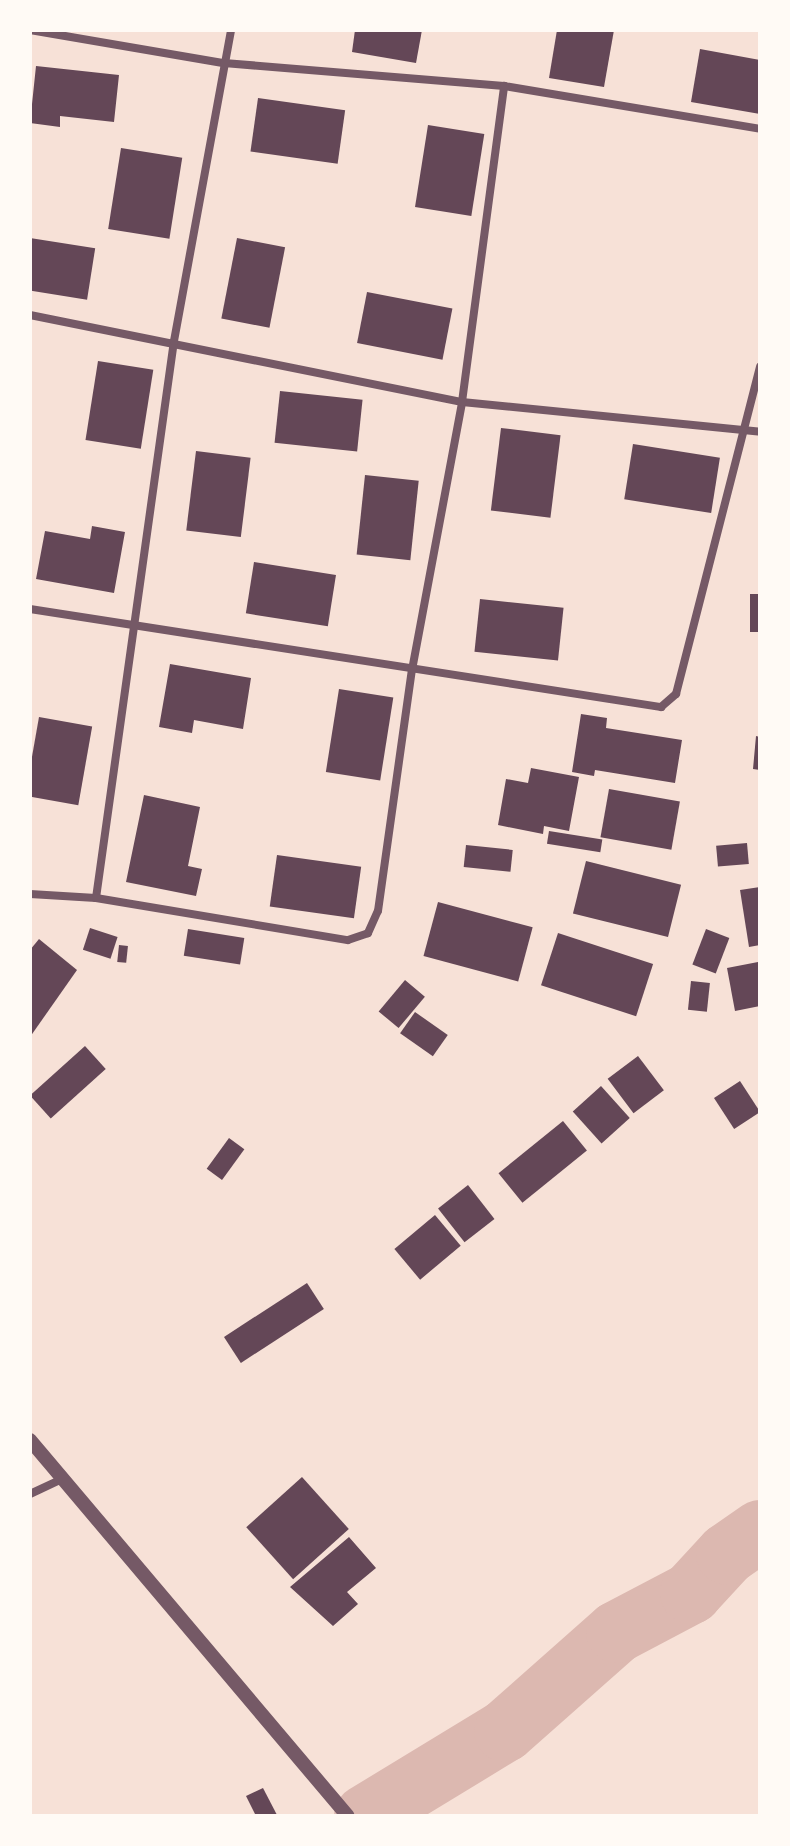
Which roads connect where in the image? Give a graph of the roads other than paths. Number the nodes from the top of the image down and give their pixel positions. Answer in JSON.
{"nodes":[{"id":1,"x":30,"y":30,"type":"edge"},
{"id":2,"x":231,"y":30,"type":"edge"},
{"id":3,"x":224,"y":63,"type":"junction"},
{"id":4,"x":504,"y":86,"type":"junction"},
{"id":5,"x":760,"y":129,"type":"edge"},
{"id":6,"x":30,"y":315,"type":"edge"},
{"id":7,"x":174,"y":341,"type":"junction"},
{"id":8,"x":760,"y":367,"type":"edge"},
{"id":9,"x":462,"y":402,"type":"junction"},
{"id":10,"x":745,"y":431,"type":"junction"},
{"id":11,"x":760,"y":432,"type":"edge"},
{"id":12,"x":30,"y":609,"type":"edge"},
{"id":13,"x":137,"y":627,"type":"junction"},
{"id":14,"x":412,"y":670,"type":"junction"},
{"id":15,"x":30,"y":894,"type":"edge"},
{"id":16,"x":96,"y":898,"type":"junction"},
{"id":17,"x":30,"y":1440,"type":"edge"},
{"id":18,"x":62,"y":1479,"type":"junction"},
{"id":19,"x":30,"y":1494,"type":"edge"},
{"id":20,"x":348,"y":1816,"type":"edge"}],
"edges":[{"from":1,"to":3,"type":"street"},
{"from":2,"to":3,"type":"street"},
{"from":3,"to":4,"type":"street"},
{"from":3,"to":7,"type":"street"},
{"from":4,"to":5,"type":"street"},
{"from":4,"to":9,"type":"street"},
{"from":6,"to":7,"type":"street"},
{"from":7,"to":9,"type":"street"},
{"from":7,"to":13,"type":"street"},
{"from":8,"to":10,"type":"street"},
{"from":9,"to":10,"type":"street"},
{"from":9,"to":14,"type":"street"},
{"from":10,"to":11,"type":"street"},
{"from":10,"to":14,"type":"street"},
{"from":12,"to":13,"type":"street"},
{"from":13,"to":14,"type":"street"},
{"from":13,"to":16,"type":"street"},
{"from":14,"to":16,"type":"street"},
{"from":15,"to":16,"type":"street"},
{"from":17,"to":18,"type":"street"},
{"from":18,"to":19,"type":"street"},
{"from":18,"to":20,"type":"street"}]}
